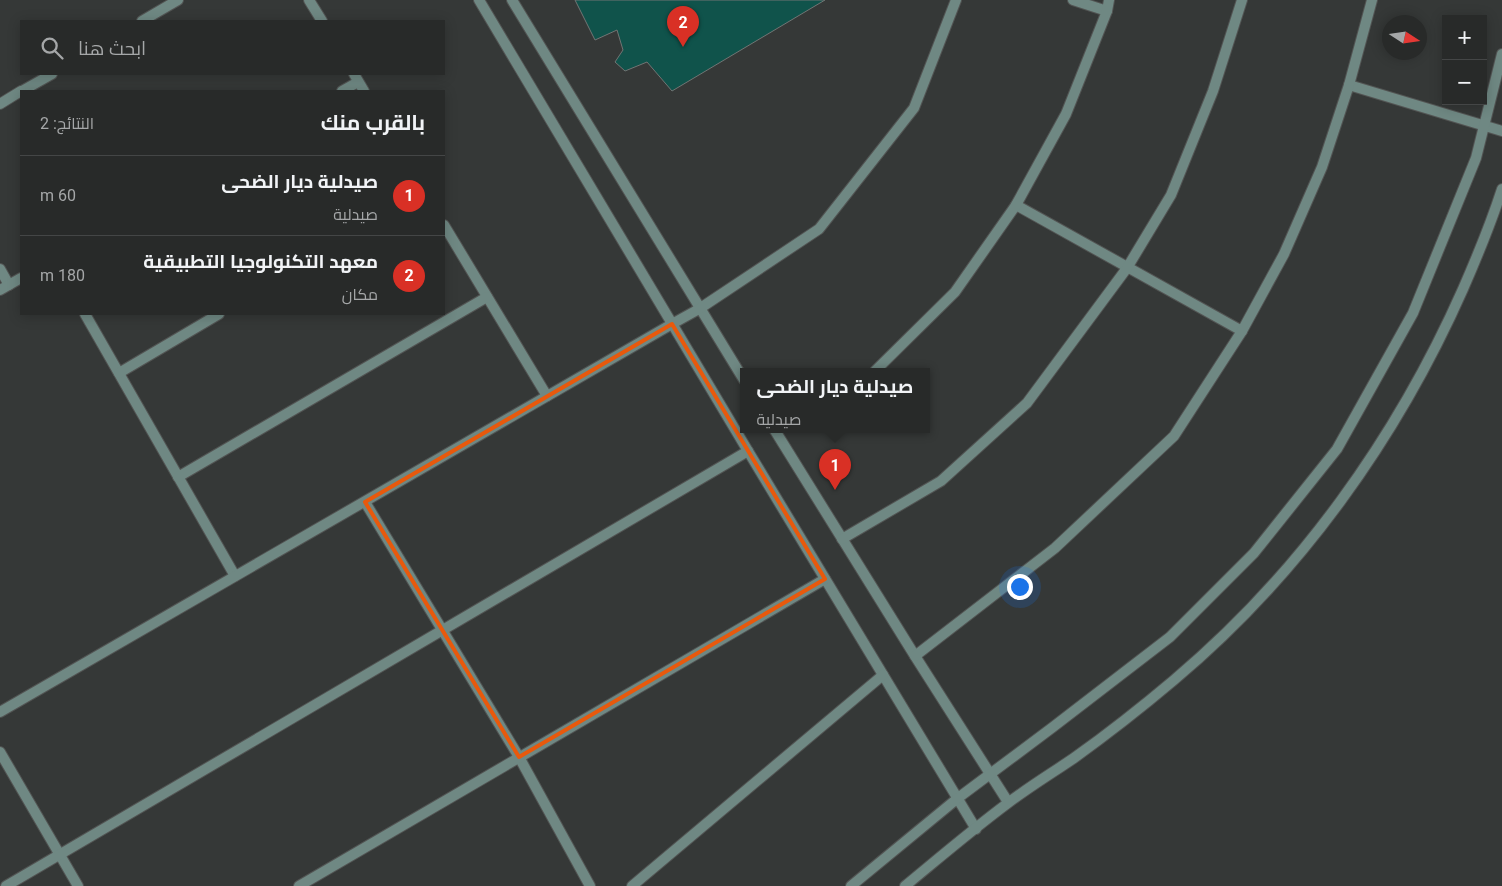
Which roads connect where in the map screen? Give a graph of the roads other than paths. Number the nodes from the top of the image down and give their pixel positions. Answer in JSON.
{"nodes":[{"id":1,"x":178,"y":0,"type":"edge"},
{"id":2,"x":309,"y":0,"type":"edge"},
{"id":3,"x":479,"y":0,"type":"edge"},
{"id":4,"x":512,"y":0,"type":"edge"},
{"id":5,"x":956,"y":0,"type":"edge"},
{"id":6,"x":1073,"y":0,"type":"edge"},
{"id":7,"x":1109,"y":0,"type":"edge"},
{"id":8,"x":1242,"y":0,"type":"edge"},
{"id":9,"x":1372,"y":0,"type":"edge"},
{"id":10,"x":1107,"y":11,"type":"junction"},
{"id":11,"x":144,"y":20,"type":"edge"},
{"id":12,"x":321,"y":20,"type":"edge"},
{"id":13,"x":1502,"y":54,"type":"edge"},
{"id":14,"x":50,"y":75,"type":"edge"},
{"id":15,"x":356,"y":78,"type":"edge"},
{"id":16,"x":1349,"y":85,"type":"junction"},
{"id":17,"x":23,"y":90,"type":"edge"},
{"id":18,"x":343,"y":90,"type":"edge"},
{"id":19,"x":363,"y":90,"type":"edge"},
{"id":20,"x":20,"y":92,"type":"edge"},
{"id":21,"x":0,"y":104,"type":"edge"},
{"id":22,"x":1484,"y":126,"type":"junction"},
{"id":23,"x":1502,"y":131,"type":"edge"},
{"id":24,"x":1502,"y":188,"type":"edge"},
{"id":25,"x":1016,"y":205,"type":"junction"},
{"id":26,"x":445,"y":227,"type":"edge"},
{"id":27,"x":1127,"y":268,"type":"junction"},
{"id":28,"x":0,"y":270,"type":"edge"},
{"id":29,"x":20,"y":279,"type":"edge"},
{"id":30,"x":4,"y":288,"type":"edge"},
{"id":31,"x":487,"y":297,"type":"junction"},
{"id":32,"x":700,"y":309,"type":"junction"},
{"id":33,"x":86,"y":315,"type":"edge"},
{"id":34,"x":217,"y":315,"type":"edge"},
{"id":35,"x":672,"y":324,"type":"junction"},
{"id":36,"x":1242,"y":330,"type":"junction"},
{"id":37,"x":878,"y":368,"type":"edge"},
{"id":38,"x":119,"y":373,"type":"junction"},
{"id":39,"x":740,"y":374,"type":"edge"},
{"id":40,"x":547,"y":396,"type":"junction"},
{"id":41,"x":780,"y":433,"type":"edge"},
{"id":42,"x":748,"y":451,"type":"junction"},
{"id":43,"x":178,"y":476,"type":"junction"},
{"id":44,"x":365,"y":502,"type":"junction"},
{"id":45,"x":842,"y":539,"type":"junction"},
{"id":46,"x":235,"y":576,"type":"junction"},
{"id":47,"x":825,"y":579,"type":"junction"},
{"id":48,"x":441,"y":630,"type":"junction"},
{"id":49,"x":915,"y":656,"type":"junction"},
{"id":50,"x":883,"y":676,"type":"junction"},
{"id":51,"x":0,"y":712,"type":"edge"},
{"id":52,"x":0,"y":752,"type":"edge"},
{"id":53,"x":519,"y":757,"type":"junction"},
{"id":54,"x":990,"y":774,"type":"junction"},
{"id":55,"x":958,"y":798,"type":"junction"},
{"id":56,"x":1008,"y":802,"type":"junction"},
{"id":57,"x":976,"y":829,"type":"junction"},
{"id":58,"x":58,"y":855,"type":"junction"},
{"id":59,"x":6,"y":886,"type":"edge"},
{"id":60,"x":78,"y":886,"type":"edge"},
{"id":61,"x":299,"y":886,"type":"edge"},
{"id":62,"x":590,"y":886,"type":"edge"},
{"id":63,"x":632,"y":886,"type":"edge"},
{"id":64,"x":851,"y":886,"type":"edge"},
{"id":65,"x":905,"y":886,"type":"edge"}],
"edges":[{"from":1,"to":11,"type":"street"},
{"from":2,"to":12,"type":"street"},
{"from":3,"to":35,"type":"street"},
{"from":4,"to":32,"type":"street"},
{"from":5,"to":32,"type":"street"},
{"from":6,"to":10,"type":"street"},
{"from":7,"to":10,"type":"street"},
{"from":8,"to":27,"type":"street"},
{"from":9,"to":16,"type":"street"},
{"from":10,"to":25,"type":"street"},
{"from":13,"to":22,"type":"street"},
{"from":14,"to":17,"type":"street"},
{"from":15,"to":18,"type":"street"},
{"from":15,"to":19,"type":"street"},
{"from":16,"to":22,"type":"street"},
{"from":16,"to":36,"type":"street"},
{"from":20,"to":21,"type":"street"},
{"from":22,"to":23,"type":"street"},
{"from":22,"to":54,"type":"street"},
{"from":24,"to":56,"type":"street"},
{"from":25,"to":27,"type":"street"},
{"from":25,"to":37,"type":"street"},
{"from":26,"to":31,"type":"street"},
{"from":27,"to":36,"type":"street"},
{"from":27,"to":45,"type":"street"},
{"from":28,"to":30,"type":"street"},
{"from":29,"to":30,"type":"street"},
{"from":31,"to":40,"type":"street"},
{"from":31,"to":43,"type":"street"},
{"from":32,"to":35,"type":"street"},
{"from":32,"to":39,"type":"street"},
{"from":33,"to":38,"type":"street"},
{"from":34,"to":38,"type":"street"},
{"from":35,"to":40,"type":"street"},
{"from":35,"to":42,"type":"street"},
{"from":36,"to":49,"type":"street"},
{"from":38,"to":43,"type":"street"},
{"from":40,"to":44,"type":"street"},
{"from":41,"to":45,"type":"street"},
{"from":42,"to":47,"type":"street"},
{"from":42,"to":48,"type":"street"},
{"from":43,"to":46,"type":"street"},
{"from":44,"to":46,"type":"street"},
{"from":44,"to":48,"type":"street"},
{"from":45,"to":49,"type":"street"},
{"from":46,"to":51,"type":"street"},
{"from":47,"to":50,"type":"street"},
{"from":47,"to":53,"type":"street"},
{"from":48,"to":53,"type":"street"},
{"from":48,"to":58,"type":"street"},
{"from":49,"to":54,"type":"street"},
{"from":50,"to":55,"type":"street"},
{"from":50,"to":63,"type":"street"},
{"from":52,"to":58,"type":"street"},
{"from":53,"to":61,"type":"street"},
{"from":53,"to":62,"type":"street"},
{"from":54,"to":55,"type":"street"},
{"from":54,"to":56,"type":"street"},
{"from":55,"to":57,"type":"street"},
{"from":55,"to":64,"type":"street"},
{"from":56,"to":57,"type":"street"},
{"from":57,"to":65,"type":"street"},
{"from":58,"to":59,"type":"street"},
{"from":58,"to":60,"type":"street"}]}
